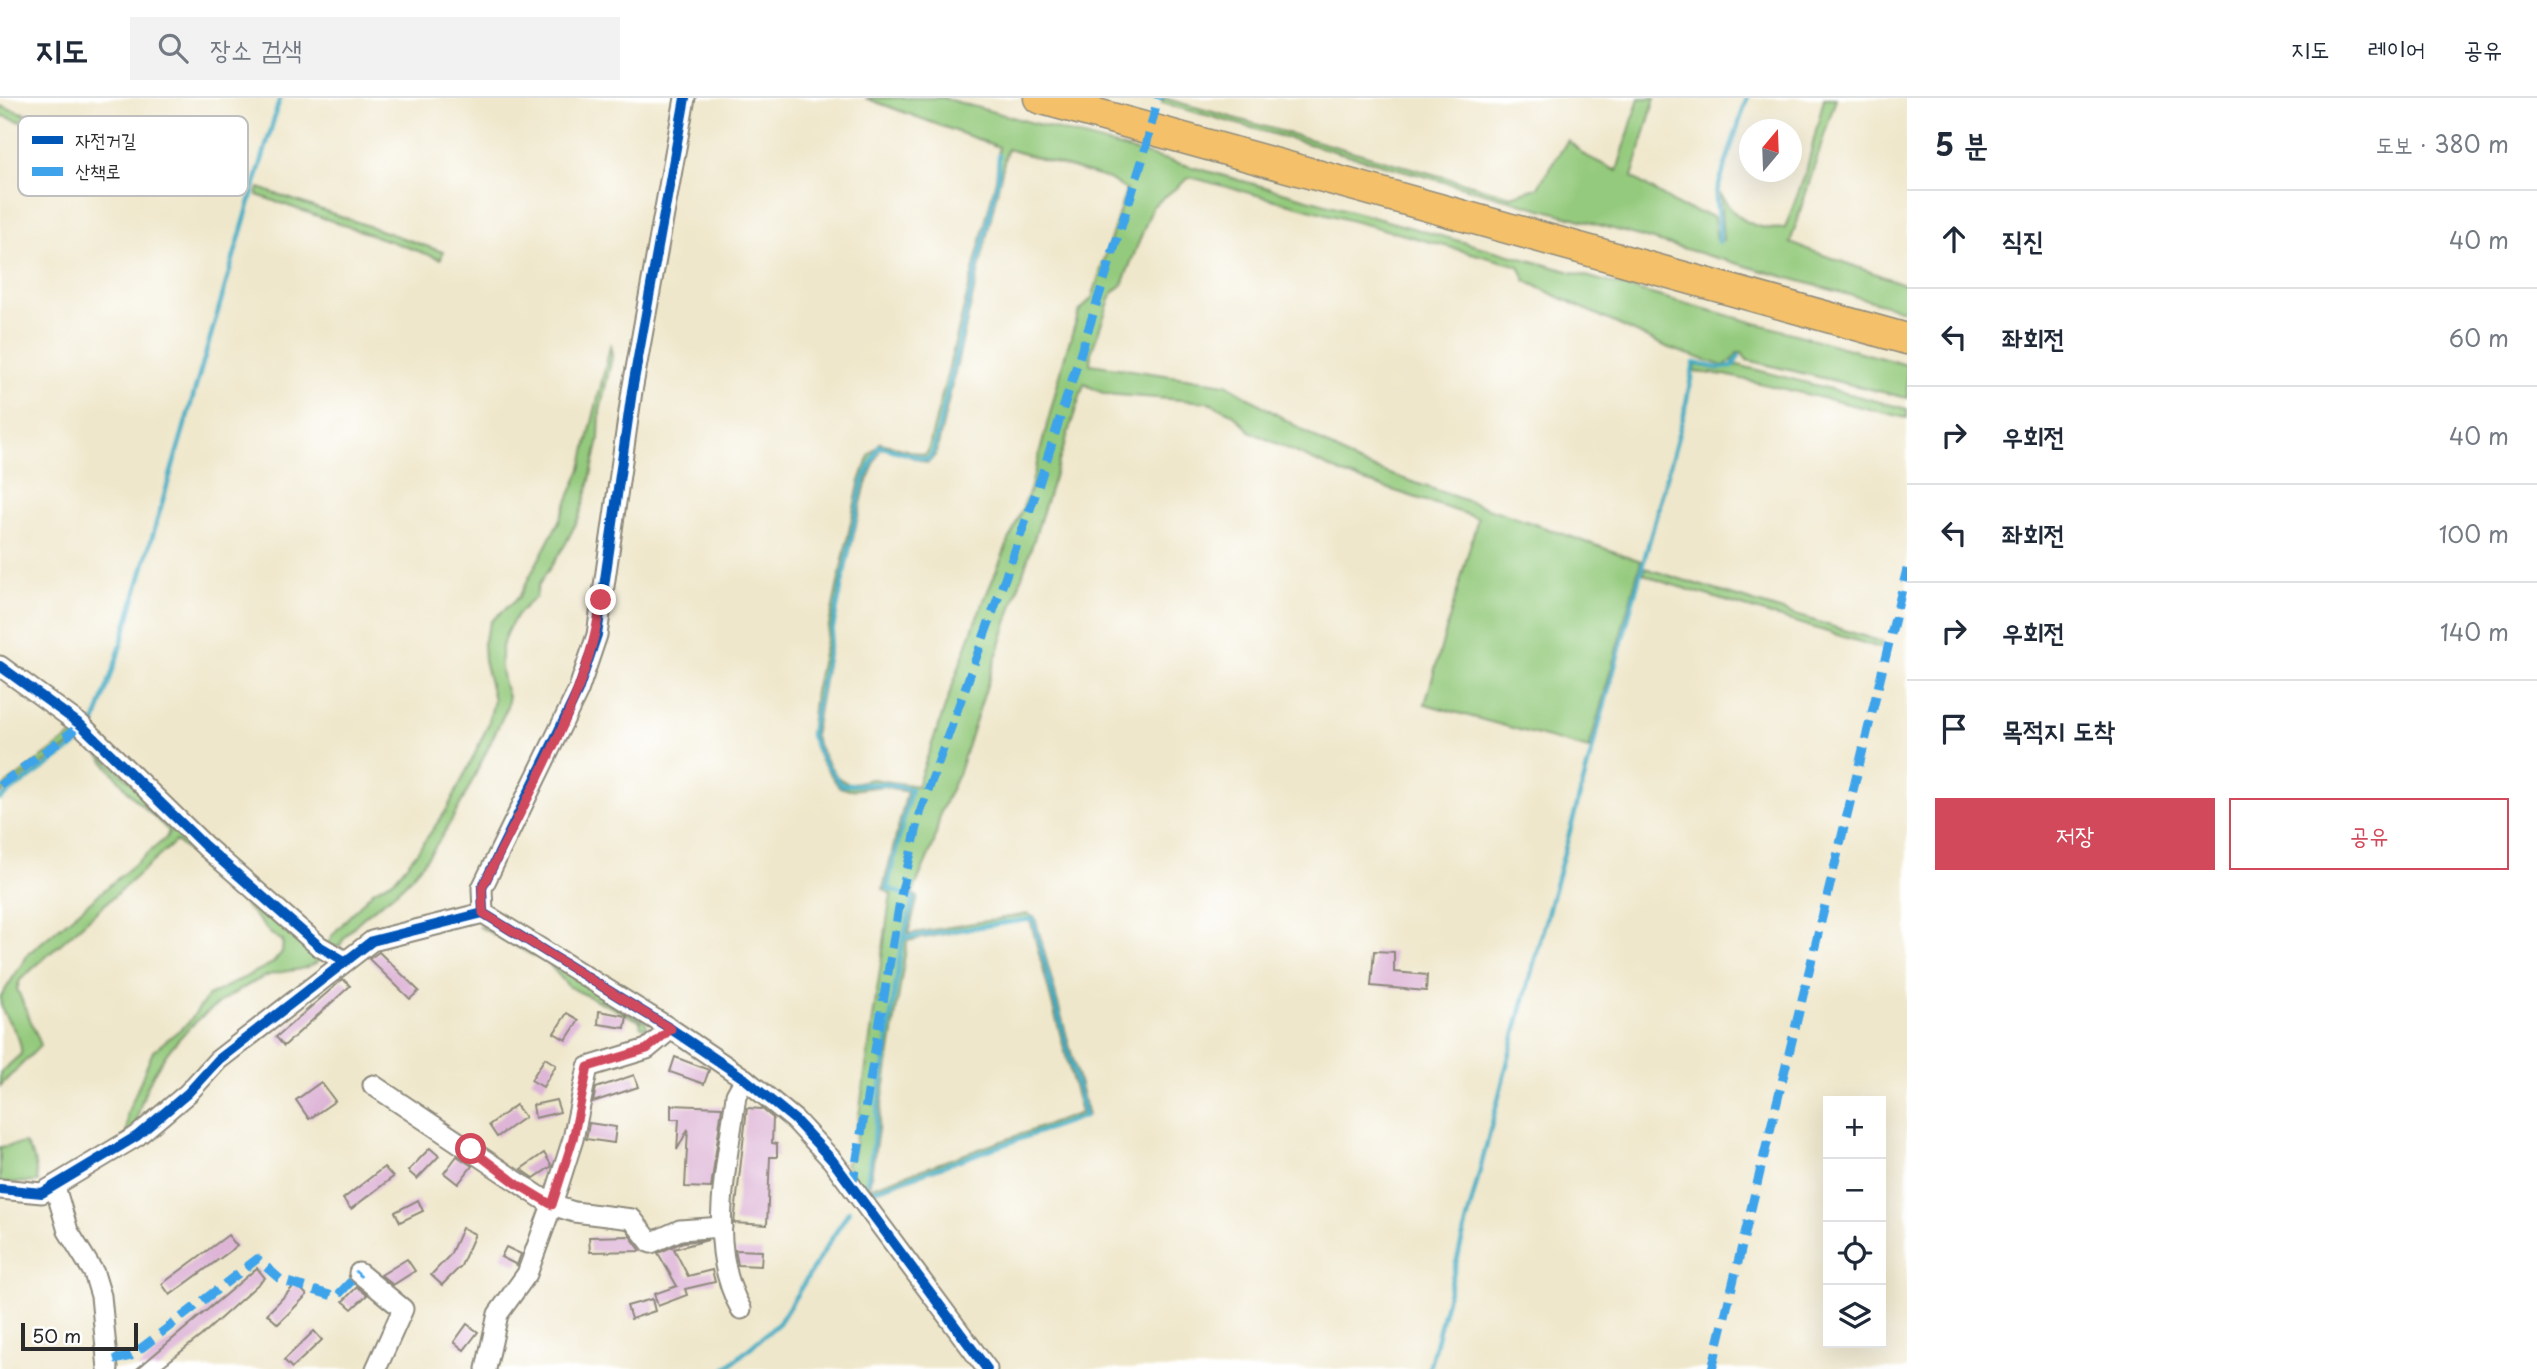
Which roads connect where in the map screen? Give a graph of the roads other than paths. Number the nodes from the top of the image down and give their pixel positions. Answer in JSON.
{"nodes":[{"id":1,"x":685,"y":98,"type":"edge"},
{"id":2,"x":1039,"y":98,"type":"edge"},
{"id":3,"x":1907,"y":339,"type":"edge"},
{"id":4,"x":0,"y":666,"type":"edge"},
{"id":5,"x":483,"y":913,"type":"junction"},
{"id":6,"x":343,"y":960,"type":"junction"},
{"id":7,"x":671,"y":1029,"type":"junction"},
{"id":8,"x":745,"y":1079,"type":"junction"},
{"id":9,"x":373,"y":1085,"type":"dead end"},
{"id":10,"x":55,"y":1187,"type":"junction"},
{"id":11,"x":0,"y":1189,"type":"edge"},
{"id":12,"x":552,"y":1205,"type":"junction"},
{"id":13,"x":722,"y":1227,"type":"junction"},
{"id":14,"x":359,"y":1273,"type":"dead end"},
{"id":15,"x":741,"y":1309,"type":"dead end"},
{"id":16,"x":111,"y":1365,"type":"edge"},
{"id":17,"x":376,"y":1369,"type":"edge"},
{"id":18,"x":485,"y":1369,"type":"edge"},
{"id":19,"x":987,"y":1369,"type":"edge"}],
"edges":[{"from":1,"to":5,"type":"street"},
{"from":2,"to":3,"type":"highway"},
{"from":4,"to":6,"type":"street"},
{"from":5,"to":6,"type":"street"},
{"from":5,"to":7,"type":"street"},
{"from":6,"to":10,"type":"street"},
{"from":7,"to":8,"type":"street"},
{"from":7,"to":12,"type":"street"},
{"from":8,"to":13,"type":"street"},
{"from":8,"to":19,"type":"street"},
{"from":9,"to":12,"type":"street"},
{"from":10,"to":11,"type":"street"},
{"from":10,"to":16,"type":"street"},
{"from":12,"to":13,"type":"street"},
{"from":12,"to":18,"type":"street"},
{"from":13,"to":15,"type":"street"},
{"from":14,"to":17,"type":"street"}]}
